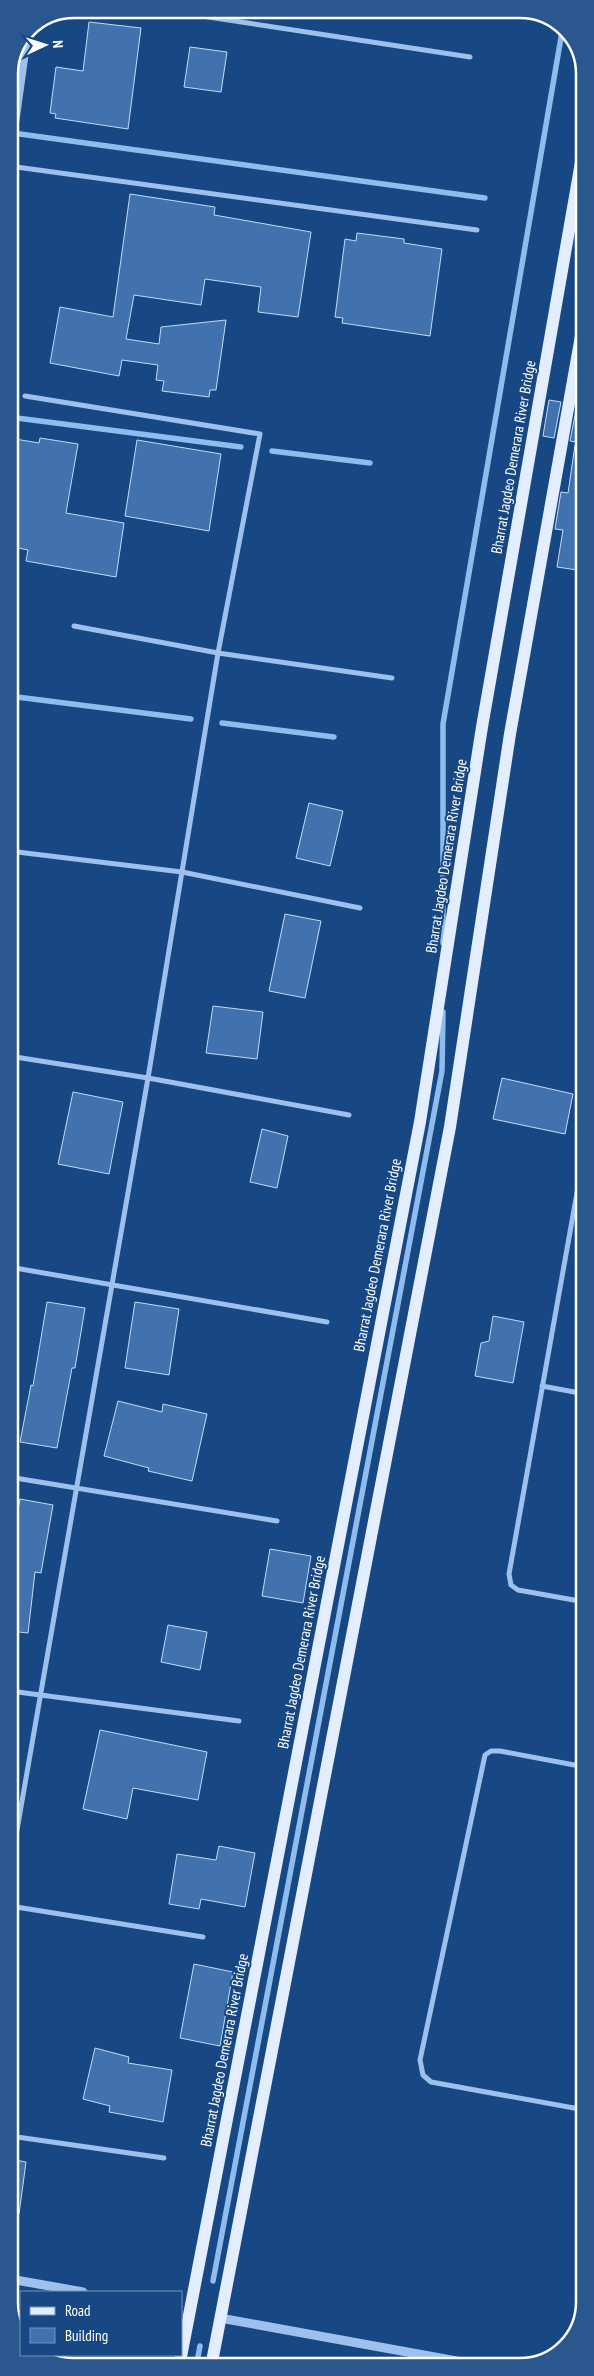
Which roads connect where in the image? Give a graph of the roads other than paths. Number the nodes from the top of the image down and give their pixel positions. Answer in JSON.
{"nodes":[{"id":1,"x":215,"y":18,"type":"edge"},
{"id":2,"x":26,"y":45,"type":"edge"},
{"id":3,"x":470,"y":57,"type":"dead end"},
{"id":4,"x":18,"y":99,"type":"edge"},
{"id":5,"x":18,"y":165,"type":"edge"},
{"id":6,"x":576,"y":191,"type":"edge"},
{"id":7,"x":477,"y":230,"type":"dead end"},
{"id":8,"x":576,"y":364,"type":"edge"},
{"id":9,"x":26,"y":396,"type":"dead end"},
{"id":10,"x":74,"y":626,"type":"dead end"},
{"id":11,"x":218,"y":653,"type":"junction"},
{"id":12,"x":392,"y":678,"type":"dead end"},
{"id":13,"x":18,"y":852,"type":"edge"},
{"id":14,"x":182,"y":872,"type":"junction"},
{"id":15,"x":360,"y":908,"type":"dead end"},
{"id":16,"x":18,"y":1057,"type":"edge"},
{"id":17,"x":148,"y":1078,"type":"junction"},
{"id":18,"x":349,"y":1115,"type":"dead end"},
{"id":19,"x":576,"y":1209,"type":"edge"},
{"id":20,"x":18,"y":1269,"type":"edge"},
{"id":21,"x":111,"y":1286,"type":"junction"},
{"id":22,"x":327,"y":1322,"type":"dead end"},
{"id":23,"x":542,"y":1386,"type":"junction"},
{"id":24,"x":576,"y":1392,"type":"edge"},
{"id":25,"x":18,"y":1479,"type":"edge"},
{"id":26,"x":76,"y":1488,"type":"junction"},
{"id":27,"x":277,"y":1521,"type":"dead end"},
{"id":28,"x":576,"y":1600,"type":"edge"},
{"id":29,"x":18,"y":1692,"type":"edge"},
{"id":30,"x":40,"y":1695,"type":"junction"},
{"id":31,"x":239,"y":1721,"type":"dead end"},
{"id":32,"x":576,"y":1765,"type":"edge"},
{"id":33,"x":18,"y":1823,"type":"edge"},
{"id":34,"x":18,"y":1907,"type":"edge"},
{"id":35,"x":203,"y":1937,"type":"dead end"},
{"id":36,"x":576,"y":2108,"type":"edge"},
{"id":37,"x":18,"y":2137,"type":"edge"},
{"id":38,"x":164,"y":2158,"type":"dead end"},
{"id":39,"x":18,"y":2280,"type":"edge"},
{"id":40,"x":77,"y":2291,"type":"edge"},
{"id":41,"x":186,"y":2312,"type":"edge"},
{"id":42,"x":220,"y":2318,"type":"junction"},
{"id":43,"x":182,"y":2343,"type":"edge"},
{"id":44,"x":213,"y":2358,"type":"edge"},
{"id":45,"x":440,"y":2358,"type":"edge"}],
"edges":[{"from":1,"to":3,"type":"street"},
{"from":2,"to":4,"type":"street"},
{"from":5,"to":7,"type":"street"},
{"from":6,"to":41,"type":"main road","name":"Bharrat Jagdeo Demerara River Bridge"},
{"from":8,"to":42,"type":"main road"},
{"from":9,"to":11,"type":"street"},
{"from":10,"to":11,"type":"street"},
{"from":11,"to":12,"type":"street"},
{"from":11,"to":14,"type":"street"},
{"from":13,"to":14,"type":"street"},
{"from":14,"to":15,"type":"street"},
{"from":14,"to":17,"type":"street"},
{"from":16,"to":17,"type":"street"},
{"from":17,"to":18,"type":"street"},
{"from":17,"to":21,"type":"street"},
{"from":19,"to":23,"type":"street"},
{"from":20,"to":21,"type":"street"},
{"from":21,"to":22,"type":"street"},
{"from":21,"to":26,"type":"street"},
{"from":23,"to":24,"type":"street"},
{"from":23,"to":28,"type":"street"},
{"from":25,"to":26,"type":"street"},
{"from":26,"to":27,"type":"street"},
{"from":26,"to":30,"type":"street"},
{"from":29,"to":30,"type":"street"},
{"from":30,"to":31,"type":"street"},
{"from":30,"to":33,"type":"street"},
{"from":32,"to":36,"type":"street"},
{"from":34,"to":35,"type":"street"},
{"from":37,"to":38,"type":"street"},
{"from":39,"to":40,"type":"street"},
{"from":41,"to":43,"type":"main road","name":"Bharrat Jagdeo Demerara River Bridge"},
{"from":42,"to":44,"type":"main road"},
{"from":42,"to":45,"type":"street"}]}
